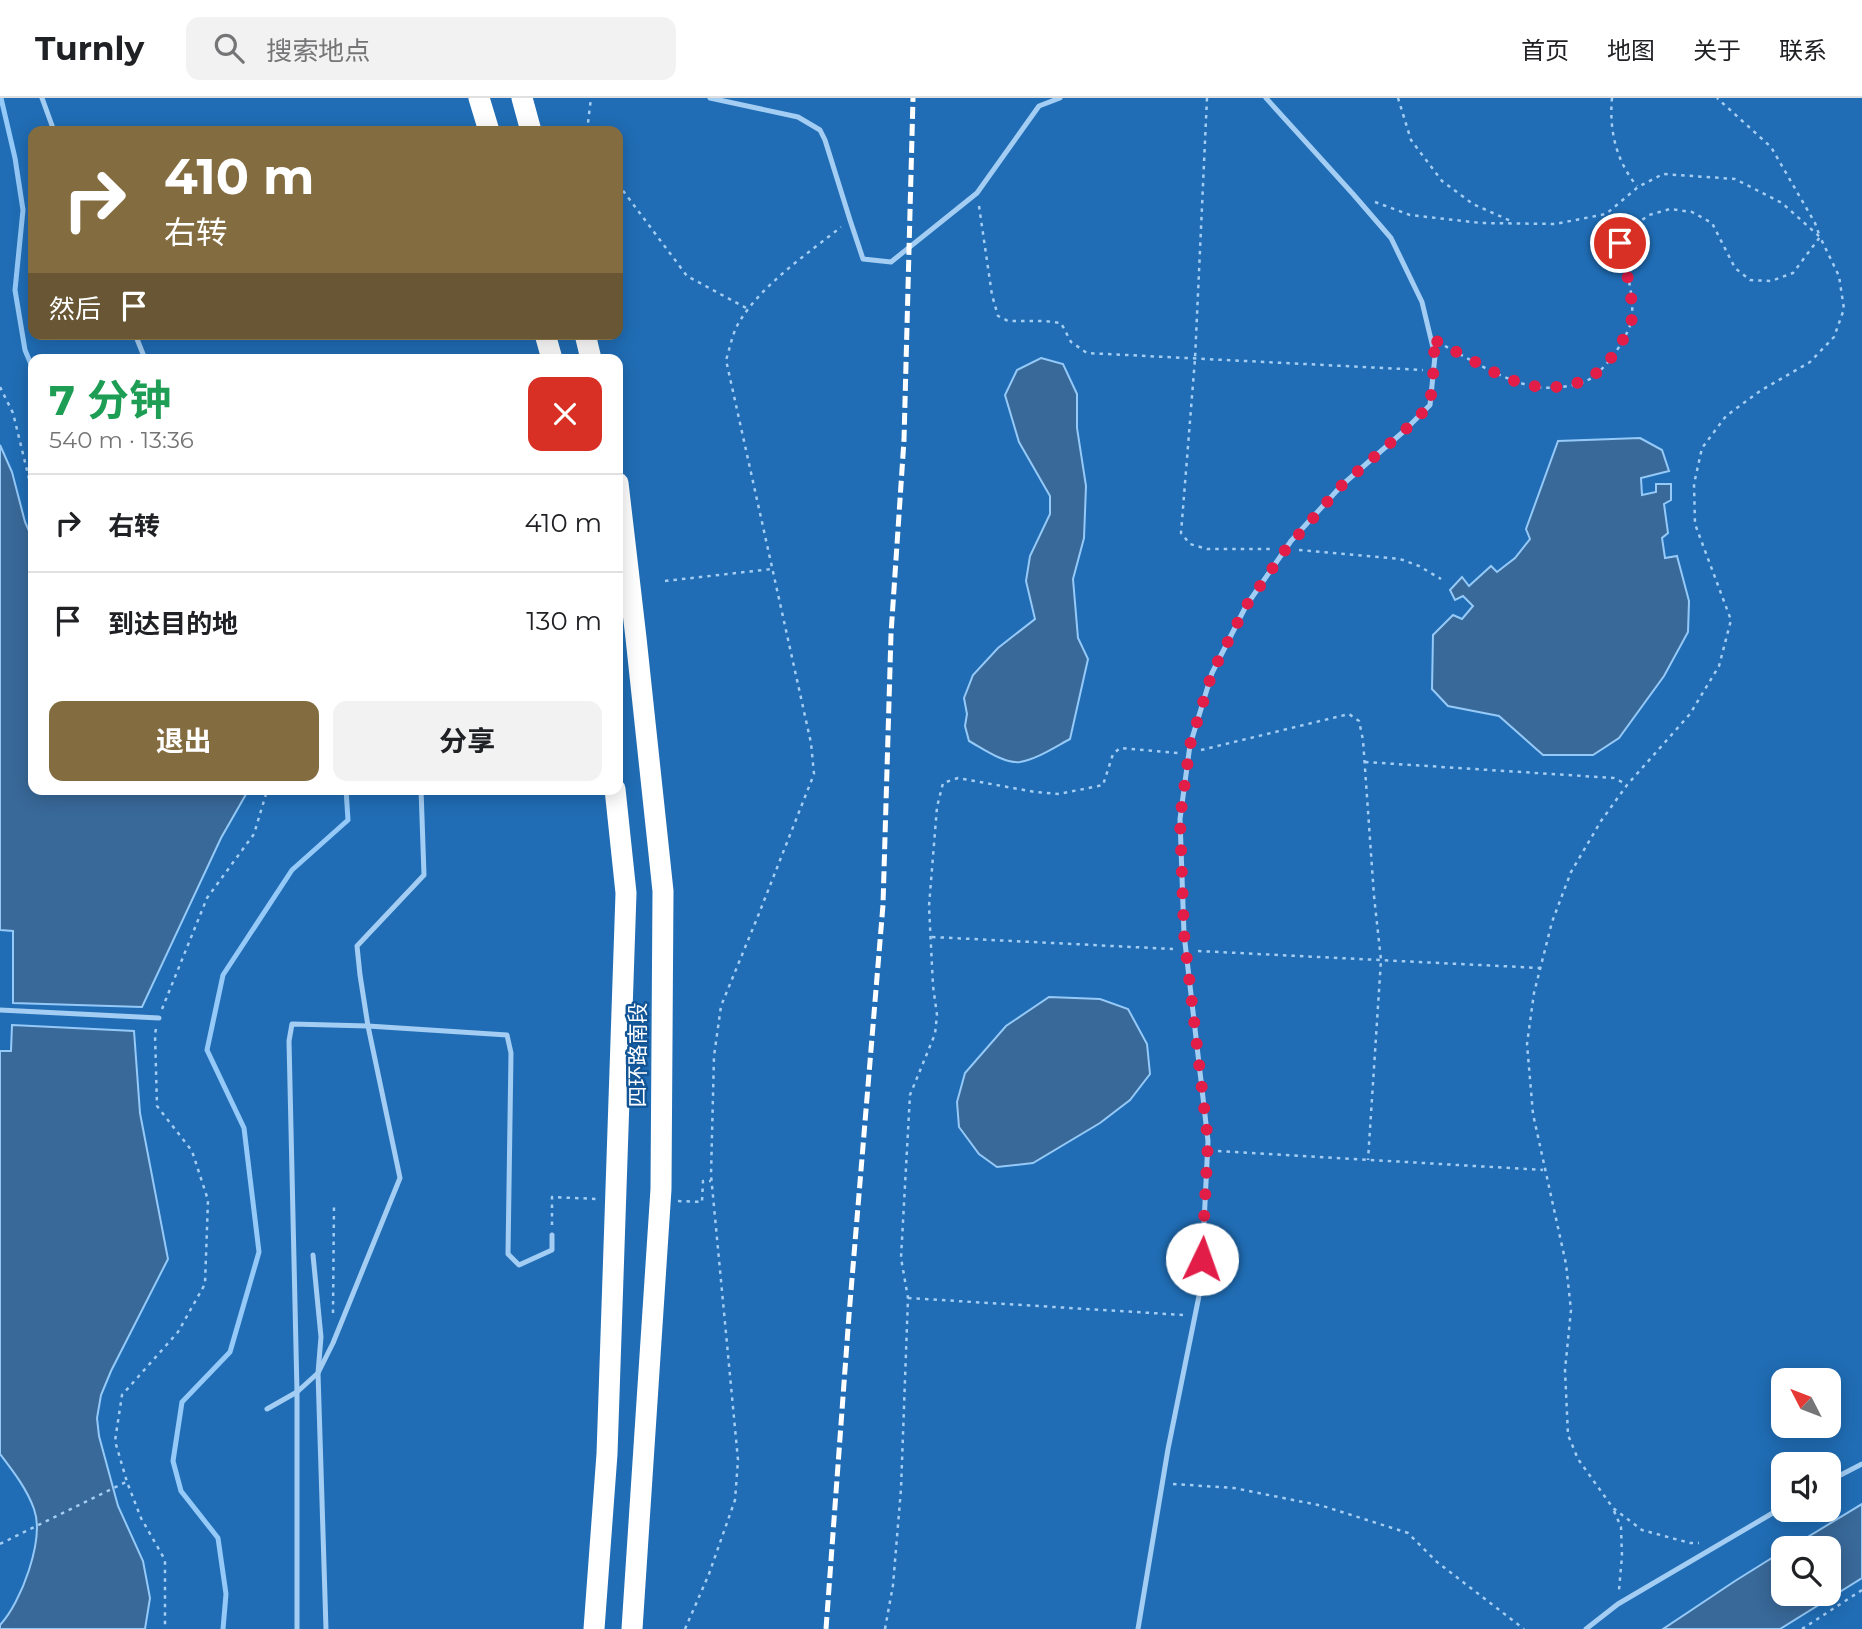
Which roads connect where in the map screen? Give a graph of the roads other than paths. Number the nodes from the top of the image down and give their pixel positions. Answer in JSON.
{"nodes":[{"id":1,"x":42,"y":98,"type":"edge"},
{"id":2,"x":479,"y":98,"type":"edge"},
{"id":3,"x":522,"y":98,"type":"edge"},
{"id":4,"x":710,"y":98,"type":"edge"},
{"id":5,"x":1060,"y":98,"type":"edge"},
{"id":6,"x":1266,"y":98,"type":"edge"},
{"id":7,"x":52,"y":126,"type":"edge"},
{"id":8,"x":487,"y":126,"type":"edge"},
{"id":9,"x":530,"y":126,"type":"edge"},
{"id":10,"x":623,"y":525,"type":"edge"},
{"id":11,"x":421,"y":795,"type":"edge"},
{"id":12,"x":616,"y":795,"type":"edge"},
{"id":13,"x":0,"y":1010,"type":"edge"},
{"id":14,"x":159,"y":1018,"type":"road end"},
{"id":15,"x":368,"y":1026,"type":"junction"},
{"id":16,"x":552,"y":1235,"type":"dead end"},
{"id":17,"x":313,"y":1255,"type":"dead end"},
{"id":18,"x":318,"y":1373,"type":"junction"},
{"id":19,"x":297,"y":1392,"type":"junction"},
{"id":20,"x":267,"y":1409,"type":"dead end"},
{"id":21,"x":1862,"y":1464,"type":"edge"},
{"id":22,"x":1841,"y":1475,"type":"edge"},
{"id":23,"x":1771,"y":1514,"type":"edge"},
{"id":24,"x":297,"y":1629,"type":"edge"},
{"id":25,"x":326,"y":1629,"type":"edge"},
{"id":26,"x":594,"y":1629,"type":"edge"},
{"id":27,"x":632,"y":1629,"type":"edge"},
{"id":28,"x":1138,"y":1629,"type":"edge"},
{"id":29,"x":1586,"y":1629,"type":"edge"}],
"edges":[{"from":1,"to":7,"type":"lane"},
{"from":2,"to":8,"type":"highway"},
{"from":3,"to":9,"type":"highway"},
{"from":4,"to":5,"type":"lane"},
{"from":6,"to":28,"type":"lane"},
{"from":10,"to":27,"type":"highway","name":"四环路南段"},
{"from":11,"to":15,"type":"lane"},
{"from":12,"to":26,"type":"highway","name":"四环路南段"},
{"from":13,"to":14,"type":"lane"},
{"from":15,"to":16,"type":"lane"},
{"from":15,"to":18,"type":"lane"},
{"from":15,"to":19,"type":"lane"},
{"from":17,"to":18,"type":"lane"},
{"from":18,"to":19,"type":"lane"},
{"from":18,"to":25,"type":"lane"},
{"from":19,"to":20,"type":"lane"},
{"from":19,"to":24,"type":"lane"},
{"from":21,"to":22,"type":"lane"},
{"from":23,"to":29,"type":"lane"}]}
